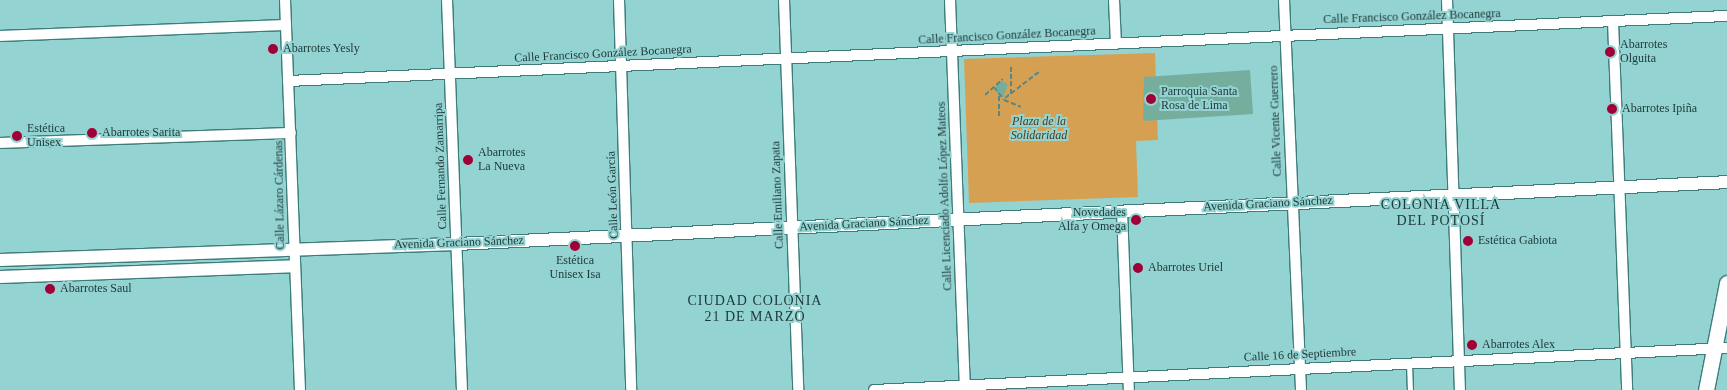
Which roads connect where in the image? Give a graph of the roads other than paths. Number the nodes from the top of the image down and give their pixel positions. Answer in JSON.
{"nodes":[{"id":1,"x":286,"y":0,"type":"edge"},
{"id":2,"x":447,"y":0,"type":"edge"},
{"id":3,"x":619,"y":0,"type":"edge"},
{"id":4,"x":784,"y":0,"type":"edge"},
{"id":5,"x":950,"y":0,"type":"edge"},
{"id":6,"x":1114,"y":0,"type":"edge"},
{"id":7,"x":1284,"y":0,"type":"edge"},
{"id":8,"x":1447,"y":0,"type":"edge"},
{"id":9,"x":1727,"y":16,"type":"edge"},
{"id":10,"x":1613,"y":21,"type":"junction"},
{"id":11,"x":286,"y":25,"type":"junction"},
{"id":12,"x":1448,"y":28,"type":"junction"},
{"id":13,"x":1285,"y":35,"type":"junction"},
{"id":14,"x":0,"y":36,"type":"edge"},
{"id":15,"x":1116,"y":44,"type":"junction"},
{"id":16,"x":952,"y":51,"type":"junction"},
{"id":17,"x":785,"y":59,"type":"junction"},
{"id":18,"x":621,"y":66,"type":"junction"},
{"id":19,"x":450,"y":74,"type":"junction"},
{"id":20,"x":288,"y":81,"type":"junction"},
{"id":21,"x":290,"y":133,"type":"junction"},
{"id":22,"x":0,"y":143,"type":"edge"},
{"id":23,"x":1727,"y":182,"type":"edge"},
{"id":24,"x":1618,"y":187,"type":"junction"},
{"id":25,"x":1453,"y":195,"type":"junction"},
{"id":26,"x":1292,"y":203,"type":"junction"},
{"id":27,"x":1122,"y":211,"type":"junction"},
{"id":28,"x":958,"y":219,"type":"junction"},
{"id":29,"x":792,"y":227,"type":"junction"},
{"id":30,"x":626,"y":236,"type":"junction"},
{"id":31,"x":457,"y":244,"type":"junction"},
{"id":32,"x":294,"y":247,"type":"junction"},
{"id":33,"x":0,"y":260,"type":"edge"},
{"id":34,"x":294,"y":266,"type":"junction"},
{"id":35,"x":0,"y":277,"type":"edge"},
{"id":36,"x":1727,"y":283,"type":"edge"},
{"id":37,"x":1722,"y":330,"type":"edge"},
{"id":38,"x":1720,"y":348,"type":"edge"},
{"id":39,"x":1624,"y":353,"type":"junction"},
{"id":40,"x":1458,"y":360,"type":"junction"},
{"id":41,"x":1409,"y":362,"type":"junction"},
{"id":42,"x":1300,"y":367,"type":"junction"},
{"id":43,"x":1128,"y":376,"type":"junction"},
{"id":44,"x":965,"y":388,"type":"edge"},
{"id":45,"x":300,"y":390,"type":"edge"},
{"id":46,"x":462,"y":390,"type":"edge"},
{"id":47,"x":631,"y":390,"type":"edge"},
{"id":48,"x":798,"y":390,"type":"edge"},
{"id":49,"x":874,"y":390,"type":"edge"},
{"id":50,"x":1129,"y":390,"type":"edge"},
{"id":51,"x":1301,"y":390,"type":"edge"},
{"id":52,"x":1410,"y":390,"type":"edge"},
{"id":53,"x":1460,"y":390,"type":"edge"},
{"id":54,"x":1627,"y":390,"type":"edge"},
{"id":55,"x":1706,"y":390,"type":"edge"}],
"edges":[{"from":1,"to":11,"type":"street","name":"Calle Lázaro Cárdenas"},
{"from":2,"to":19,"type":"street","name":"Calle Fernando Zamarripa"},
{"from":3,"to":18,"type":"street","name":"Calle León García"},
{"from":4,"to":17,"type":"street","name":"Calle Emiliano Zapata"},
{"from":5,"to":16,"type":"street","name":"Calle Licenciado Adolfo López Mateos"},
{"from":6,"to":15,"type":"street"},
{"from":7,"to":13,"type":"street","name":"Calle Vicente Guerrero"},
{"from":8,"to":12,"type":"street"},
{"from":9,"to":10,"type":"street","name":"Calle Francisco González Bocanegra"},
{"from":10,"to":12,"type":"street","name":"Calle Francisco González Bocanegra"},
{"from":10,"to":24,"type":"street"},
{"from":11,"to":14,"type":"street"},
{"from":11,"to":20,"type":"street","name":"Calle Lázaro Cárdenas"},
{"from":12,"to":13,"type":"street","name":"Calle Francisco González Bocanegra"},
{"from":12,"to":25,"type":"street"},
{"from":13,"to":15,"type":"street","name":"Calle Francisco González Bocanegra"},
{"from":13,"to":26,"type":"street","name":"Calle Vicente Guerrero"},
{"from":15,"to":16,"type":"street","name":"Calle Francisco González Bocanegra"},
{"from":16,"to":17,"type":"street","name":"Calle Francisco González Bocanegra"},
{"from":16,"to":28,"type":"street","name":"Calle Licenciado Adolfo López Mateos"},
{"from":17,"to":18,"type":"street","name":"Calle Francisco González Bocanegra"},
{"from":17,"to":29,"type":"street","name":"Calle Emiliano Zapata"},
{"from":18,"to":19,"type":"street","name":"Calle Francisco González Bocanegra"},
{"from":18,"to":30,"type":"street","name":"Calle León García"},
{"from":19,"to":20,"type":"street","name":"Calle Francisco González Bocanegra"},
{"from":19,"to":31,"type":"street","name":"Calle Fernando Zamarripa"},
{"from":20,"to":21,"type":"street","name":"Calle Lázaro Cárdenas"},
{"from":21,"to":22,"type":"street"},
{"from":21,"to":32,"type":"street","name":"Calle Lázaro Cárdenas"},
{"from":23,"to":24,"type":"street","name":"Avenida Graciano Sánchez"},
{"from":24,"to":25,"type":"street","name":"Avenida Graciano Sánchez"},
{"from":24,"to":39,"type":"street"},
{"from":25,"to":26,"type":"street","name":"Avenida Graciano Sánchez"},
{"from":25,"to":40,"type":"street"},
{"from":26,"to":27,"type":"street","name":"Avenida Graciano Sánchez"},
{"from":26,"to":42,"type":"street","name":"Calle Vicente Guerrero"},
{"from":27,"to":28,"type":"street","name":"Avenida Graciano Sánchez"},
{"from":27,"to":43,"type":"street"},
{"from":28,"to":29,"type":"street","name":"Avenida Graciano Sánchez"},
{"from":28,"to":44,"type":"street","name":"Calle Licenciado Adolfo López Mateos"},
{"from":29,"to":30,"type":"street","name":"Avenida Graciano Sánchez"},
{"from":29,"to":48,"type":"street","name":"Calle Emiliano Zapata"},
{"from":30,"to":31,"type":"street","name":"Avenida Graciano Sánchez"},
{"from":30,"to":47,"type":"street","name":"Calle León García"},
{"from":31,"to":32,"type":"street","name":"Avenida Graciano Sánchez"},
{"from":31,"to":46,"type":"street","name":"Calle Fernando Zamarripa"},
{"from":32,"to":33,"type":"street","name":"Avenida Graciano Sánchez"},
{"from":32,"to":34,"type":"street","name":"Calle Lázaro Cárdenas"},
{"from":34,"to":35,"type":"street"},
{"from":34,"to":45,"type":"street","name":"Calle Lázaro Cárdenas"},
{"from":36,"to":37,"type":"main road"},
{"from":37,"to":38,"type":"main road"},
{"from":38,"to":39,"type":"street","name":"Calle 16 de Septiembre"},
{"from":38,"to":55,"type":"main road"},
{"from":39,"to":40,"type":"street","name":"Calle 16 de Septiembre"},
{"from":39,"to":54,"type":"street"},
{"from":40,"to":41,"type":"street","name":"Calle 16 de Septiembre"},
{"from":40,"to":53,"type":"street"},
{"from":41,"to":42,"type":"street","name":"Calle 16 de Septiembre"},
{"from":41,"to":52,"type":"lane"},
{"from":42,"to":43,"type":"street","name":"Calle 16 de Septiembre"},
{"from":42,"to":51,"type":"street","name":"Calle Vicente Guerrero"},
{"from":43,"to":44,"type":"street","name":"Calle 16 de Septiembre"},
{"from":43,"to":50,"type":"street"},
{"from":44,"to":49,"type":"street","name":"Calle 16 de Septiembre"}]}
